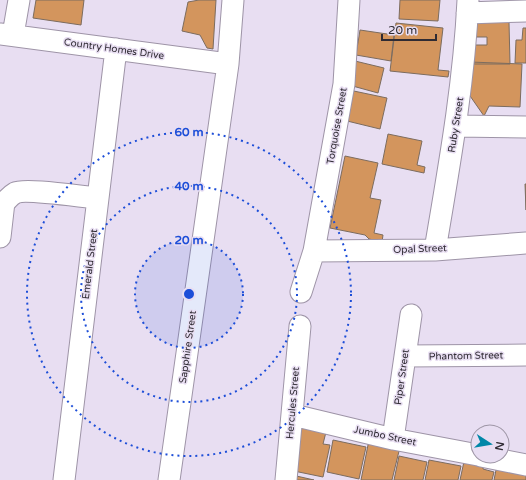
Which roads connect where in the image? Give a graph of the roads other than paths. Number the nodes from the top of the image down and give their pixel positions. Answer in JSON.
{"nodes":[{"id":1,"x":19,"y":0,"type":"edge"},
{"id":2,"x":233,"y":0,"type":"edge"},
{"id":3,"x":349,"y":0,"type":"edge"},
{"id":4,"x":467,"y":6,"type":"edge"},
{"id":5,"x":526,"y":11,"type":"edge"},
{"id":6,"x":6,"y":34,"type":"edge"},
{"id":7,"x":116,"y":49,"type":"junction"},
{"id":8,"x":228,"y":64,"type":"junction"},
{"id":9,"x":456,"y":126,"type":"junction"},
{"id":10,"x":526,"y":127,"type":"edge"},
{"id":11,"x":98,"y":198,"type":"junction"},
{"id":12,"x":2,"y":206,"type":"edge"},
{"id":13,"x":0,"y":237,"type":"edge"},
{"id":14,"x":526,"y":243,"type":"edge"},
{"id":15,"x":435,"y":250,"type":"junction"},
{"id":16,"x":314,"y":251,"type":"junction"},
{"id":17,"x":301,"y":292,"type":"dead end"},
{"id":18,"x":411,"y":315,"type":"dead end"},
{"id":19,"x":300,"y":326,"type":"dead end"},
{"id":20,"x":526,"y":355,"type":"edge"},
{"id":21,"x":405,"y":356,"type":"junction"},
{"id":22,"x":292,"y":415,"type":"junction"},
{"id":23,"x":393,"y":439,"type":"junction"},
{"id":24,"x":470,"y":453,"type":"edge"},
{"id":25,"x":510,"y":462,"type":"edge"},
{"id":26,"x":526,"y":465,"type":"edge"},
{"id":27,"x":64,"y":480,"type":"edge"},
{"id":28,"x":169,"y":480,"type":"edge"},
{"id":29,"x":286,"y":480,"type":"edge"}],
"edges":[{"from":1,"to":6,"type":"street"},
{"from":2,"to":8,"type":"street","name":"Sapphire Street"},
{"from":3,"to":16,"type":"street","name":"Torquoise Street"},
{"from":4,"to":5,"type":"street"},
{"from":4,"to":9,"type":"street","name":"Ruby Street"},
{"from":6,"to":7,"type":"street","name":"Country Homes Drive"},
{"from":7,"to":8,"type":"street","name":"Country Homes Drive"},
{"from":7,"to":11,"type":"street","name":"Emerald Street"},
{"from":8,"to":28,"type":"street","name":"Sapphire Street"},
{"from":9,"to":10,"type":"street"},
{"from":9,"to":15,"type":"street","name":"Ruby Street"},
{"from":11,"to":12,"type":"street"},
{"from":11,"to":27,"type":"street","name":"Emerald Street"},
{"from":12,"to":13,"type":"street"},
{"from":14,"to":15,"type":"street","name":"Opal Street"},
{"from":15,"to":16,"type":"street","name":"Opal Street"},
{"from":16,"to":17,"type":"street","name":"Torquoise Street"},
{"from":18,"to":21,"type":"street","name":"Piper Street"},
{"from":19,"to":22,"type":"street","name":"Hercules Street"},
{"from":20,"to":21,"type":"street","name":"Phantom Street"},
{"from":21,"to":23,"type":"street","name":"Piper Street"},
{"from":22,"to":23,"type":"street","name":"Jumbo Street"},
{"from":22,"to":29,"type":"street","name":"Hercules Street"},
{"from":23,"to":24,"type":"street","name":"Jumbo Street"},
{"from":25,"to":26,"type":"street"}]}
